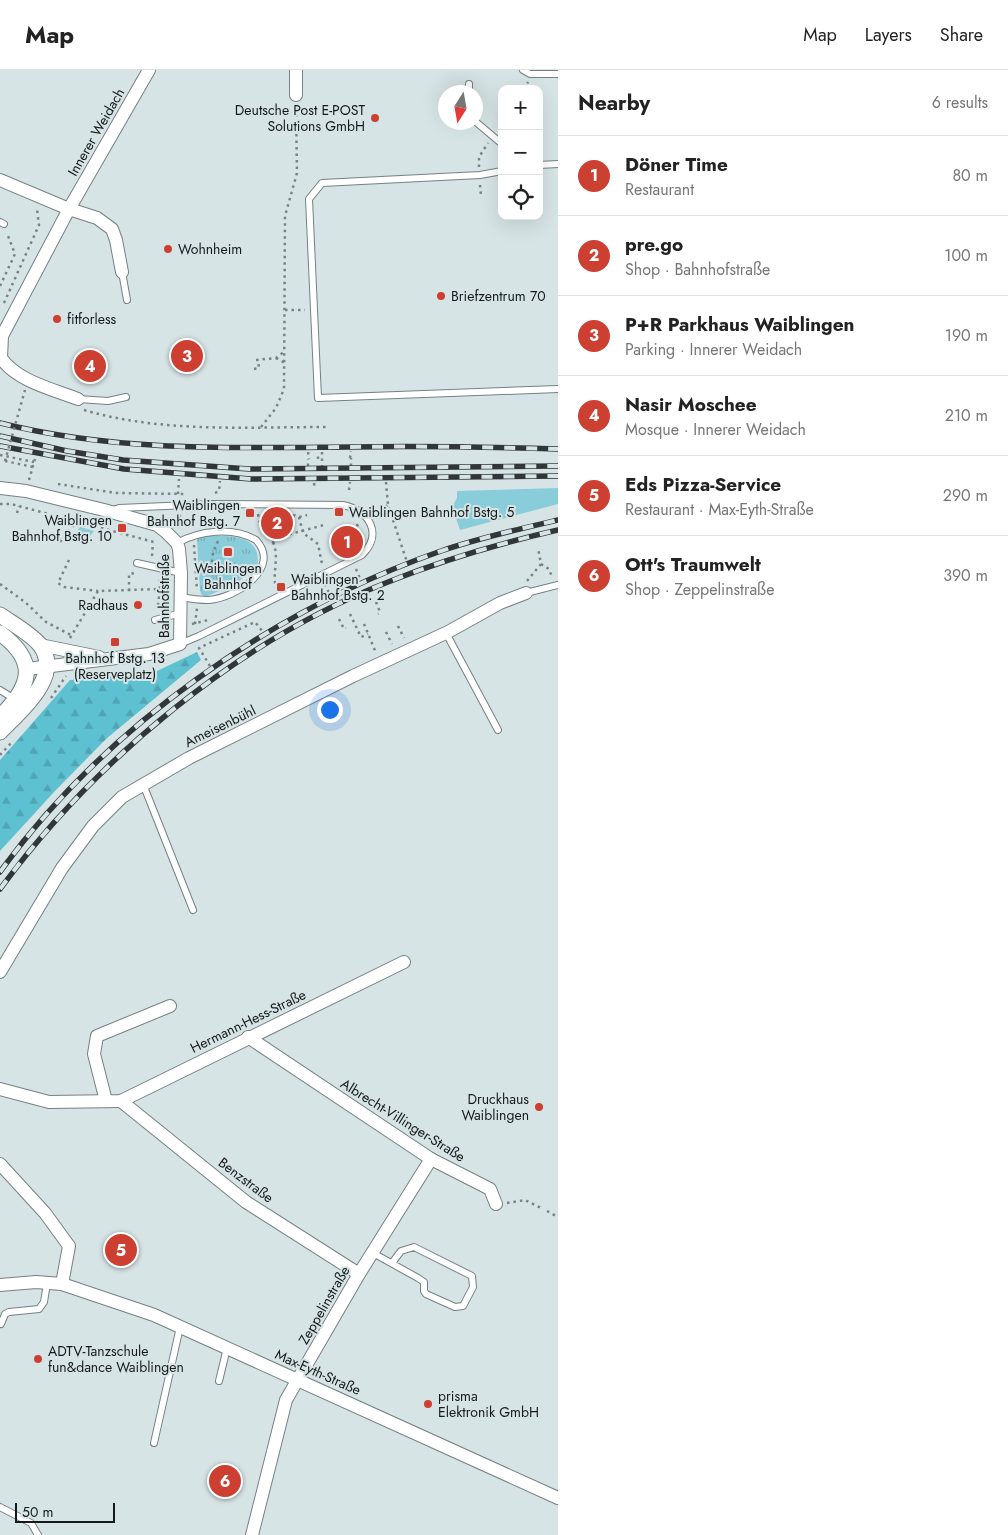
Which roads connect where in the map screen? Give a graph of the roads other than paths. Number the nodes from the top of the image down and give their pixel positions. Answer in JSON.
{"nodes":[{"id":1,"x":149,"y":70,"type":"edge"},
{"id":2,"x":296,"y":70,"type":"edge"},
{"id":3,"x":522,"y":70,"type":"edge"},
{"id":4,"x":558,"y":74,"type":"edge"},
{"id":5,"x":296,"y":95,"type":"road end"},
{"id":6,"x":483,"y":128,"type":"edge"},
{"id":7,"x":498,"y":141,"type":"edge"},
{"id":8,"x":558,"y":164,"type":"edge"},
{"id":9,"x":543,"y":165,"type":"edge"},
{"id":10,"x":498,"y":172,"type":"edge"},
{"id":11,"x":0,"y":180,"type":"edge"},
{"id":12,"x":69,"y":209,"type":"junction"},
{"id":13,"x":122,"y":272,"type":"joint"},
{"id":14,"x":127,"y":300,"type":"dead end"},
{"id":15,"x":0,"y":347,"type":"edge"},
{"id":16,"x":558,"y":389,"type":"edge"},
{"id":17,"x":126,"y":397,"type":"dead end"},
{"id":18,"x":78,"y":399,"type":"joint"},
{"id":19,"x":0,"y":488,"type":"edge"},
{"id":20,"x":108,"y":512,"type":"junction"},
{"id":21,"x":177,"y":543,"type":"junction"},
{"id":22,"x":137,"y":563,"type":"dead end"},
{"id":23,"x":182,"y":573,"type":"junction"},
{"id":24,"x":552,"y":579,"type":"road end"},
{"id":25,"x":556,"y":586,"type":"edge"},
{"id":26,"x":526,"y":593,"type":"joint"},
{"id":27,"x":181,"y":597,"type":"junction"},
{"id":28,"x":181,"y":613,"type":"junction"},
{"id":29,"x":0,"y":615,"type":"edge"},
{"id":30,"x":155,"y":620,"type":"dead end"},
{"id":31,"x":0,"y":633,"type":"edge"},
{"id":32,"x":446,"y":633,"type":"junction"},
{"id":33,"x":180,"y":644,"type":"junction"},
{"id":34,"x":40,"y":645,"type":"junction"},
{"id":35,"x":109,"y":660,"type":"junction"},
{"id":36,"x":47,"y":668,"type":"junction"},
{"id":37,"x":27,"y":669,"type":"junction"},
{"id":38,"x":0,"y":690,"type":"edge"},
{"id":39,"x":16,"y":700,"type":"junction"},
{"id":40,"x":0,"y":717,"type":"edge"},
{"id":41,"x":498,"y":730,"type":"dead end"},
{"id":42,"x":0,"y":732,"type":"edge"},
{"id":43,"x":143,"y":783,"type":"junction"},
{"id":44,"x":193,"y":910,"type":"dead end"},
{"id":45,"x":404,"y":962,"type":"dead end"},
{"id":46,"x":0,"y":972,"type":"edge"},
{"id":47,"x":170,"y":1006,"type":"dead end"},
{"id":48,"x":248,"y":1037,"type":"junction"},
{"id":49,"x":0,"y":1089,"type":"edge"},
{"id":50,"x":106,"y":1101,"type":"junction"},
{"id":51,"x":121,"y":1101,"type":"junction"},
{"id":52,"x":431,"y":1159,"type":"junction"},
{"id":53,"x":0,"y":1164,"type":"edge"},
{"id":54,"x":496,"y":1204,"type":"road end"},
{"id":55,"x":373,"y":1253,"type":"junction"},
{"id":56,"x":392,"y":1263,"type":"junction"},
{"id":57,"x":359,"y":1274,"type":"junction"},
{"id":58,"x":47,"y":1283,"type":"junction"},
{"id":59,"x":62,"y":1284,"type":"junction"},
{"id":60,"x":0,"y":1285,"type":"edge"},
{"id":61,"x":1,"y":1324,"type":"edge"},
{"id":62,"x":180,"y":1326,"type":"junction"},
{"id":63,"x":227,"y":1348,"type":"junction"},
{"id":64,"x":298,"y":1379,"type":"junction"},
{"id":65,"x":219,"y":1381,"type":"dead end"},
{"id":66,"x":154,"y":1443,"type":"dead end"},
{"id":67,"x":558,"y":1498,"type":"edge"},
{"id":68,"x":0,"y":1506,"type":"edge"},
{"id":69,"x":38,"y":1535,"type":"edge"},
{"id":70,"x":252,"y":1535,"type":"edge"}],
"edges":[{"from":1,"to":12,"type":"street","name":"Innerer Weidach"},
{"from":2,"to":5,"type":"street"},
{"from":3,"to":4,"type":"lane"},
{"from":6,"to":7,"type":"lane"},
{"from":8,"to":9,"type":"lane"},
{"from":10,"to":16,"type":"lane"},
{"from":11,"to":12,"type":"street"},
{"from":12,"to":13,"type":"street"},
{"from":12,"to":15,"type":"street","name":"Innerer Weidach"},
{"from":13,"to":14,"type":"lane"},
{"from":15,"to":18,"type":"street","name":"Innerer Weidach"},
{"from":17,"to":18,"type":"lane"},
{"from":19,"to":20,"type":"street","name":"Bahnhofstraße"},
{"from":20,"to":21,"type":"street","name":"Bahnhofstraße"},
{"from":20,"to":33,"type":"lane"},
{"from":21,"to":23,"type":"street","name":"Bahnhofstraße"},
{"from":21,"to":27,"type":"lane"},
{"from":22,"to":23,"type":"lane"},
{"from":23,"to":27,"type":"street","name":"Bahnhofstraße"},
{"from":24,"to":25,"type":"lane"},
{"from":25,"to":26,"type":"lane"},
{"from":26,"to":32,"type":"street","name":"Ameisenbühl"},
{"from":27,"to":28,"type":"street","name":"Bahnhofstraße"},
{"from":28,"to":30,"type":"lane"},
{"from":28,"to":33,"type":"street","name":"Bahnhofstraße"},
{"from":29,"to":34,"type":"street"},
{"from":31,"to":37,"type":"street"},
{"from":32,"to":41,"type":"lane"},
{"from":32,"to":43,"type":"street","name":"Ameisenbühl"},
{"from":33,"to":35,"type":"street","name":"Bahnhofstraße"},
{"from":34,"to":35,"type":"street","name":"Bahnhofstraße"},
{"from":34,"to":36,"type":"street"},
{"from":35,"to":36,"type":"street","name":"Bahnhofstraße"},
{"from":36,"to":37,"type":"street","name":"Bahnhofstraße"},
{"from":36,"to":42,"type":"street"},
{"from":37,"to":39,"type":"street"},
{"from":38,"to":39,"type":"lane"},
{"from":39,"to":40,"type":"street"},
{"from":43,"to":44,"type":"lane"},
{"from":43,"to":46,"type":"street","name":"Ameisenbühl"},
{"from":45,"to":48,"type":"street","name":"Hermann-Hess-Straße"},
{"from":47,"to":50,"type":"street"},
{"from":48,"to":51,"type":"street","name":"Hermann-Hess-Straße"},
{"from":48,"to":52,"type":"street","name":"Albrecht-Villinger-Straße"},
{"from":49,"to":50,"type":"street","name":"Hermann-Hess-Straße"},
{"from":50,"to":51,"type":"street","name":"Hermann-Hess-Straße"},
{"from":51,"to":57,"type":"street","name":"Benzstraße"},
{"from":52,"to":54,"type":"street","name":"Albrecht-Villinger-Straße"},
{"from":52,"to":55,"type":"street","name":"Zeppelinstraße"},
{"from":53,"to":59,"type":"street"},
{"from":55,"to":56,"type":"lane"},
{"from":55,"to":57,"type":"street","name":"Zeppelinstraße"},
{"from":56,"to":56,"type":"lane"},
{"from":57,"to":64,"type":"street","name":"Zeppelinstraße"},
{"from":58,"to":59,"type":"street","name":"Max-Eyth-Straße"},
{"from":58,"to":60,"type":"street","name":"Max-Eyth-Straße"},
{"from":58,"to":61,"type":"lane"},
{"from":59,"to":62,"type":"street","name":"Max-Eyth-Straße"},
{"from":62,"to":63,"type":"street","name":"Max-Eyth-Straße"},
{"from":62,"to":66,"type":"lane"},
{"from":63,"to":64,"type":"street","name":"Max-Eyth-Straße"},
{"from":63,"to":65,"type":"lane"},
{"from":64,"to":67,"type":"street","name":"Max-Eyth-Straße"},
{"from":64,"to":70,"type":"street","name":"Zeppelinstraße"},
{"from":68,"to":69,"type":"lane"}]}
